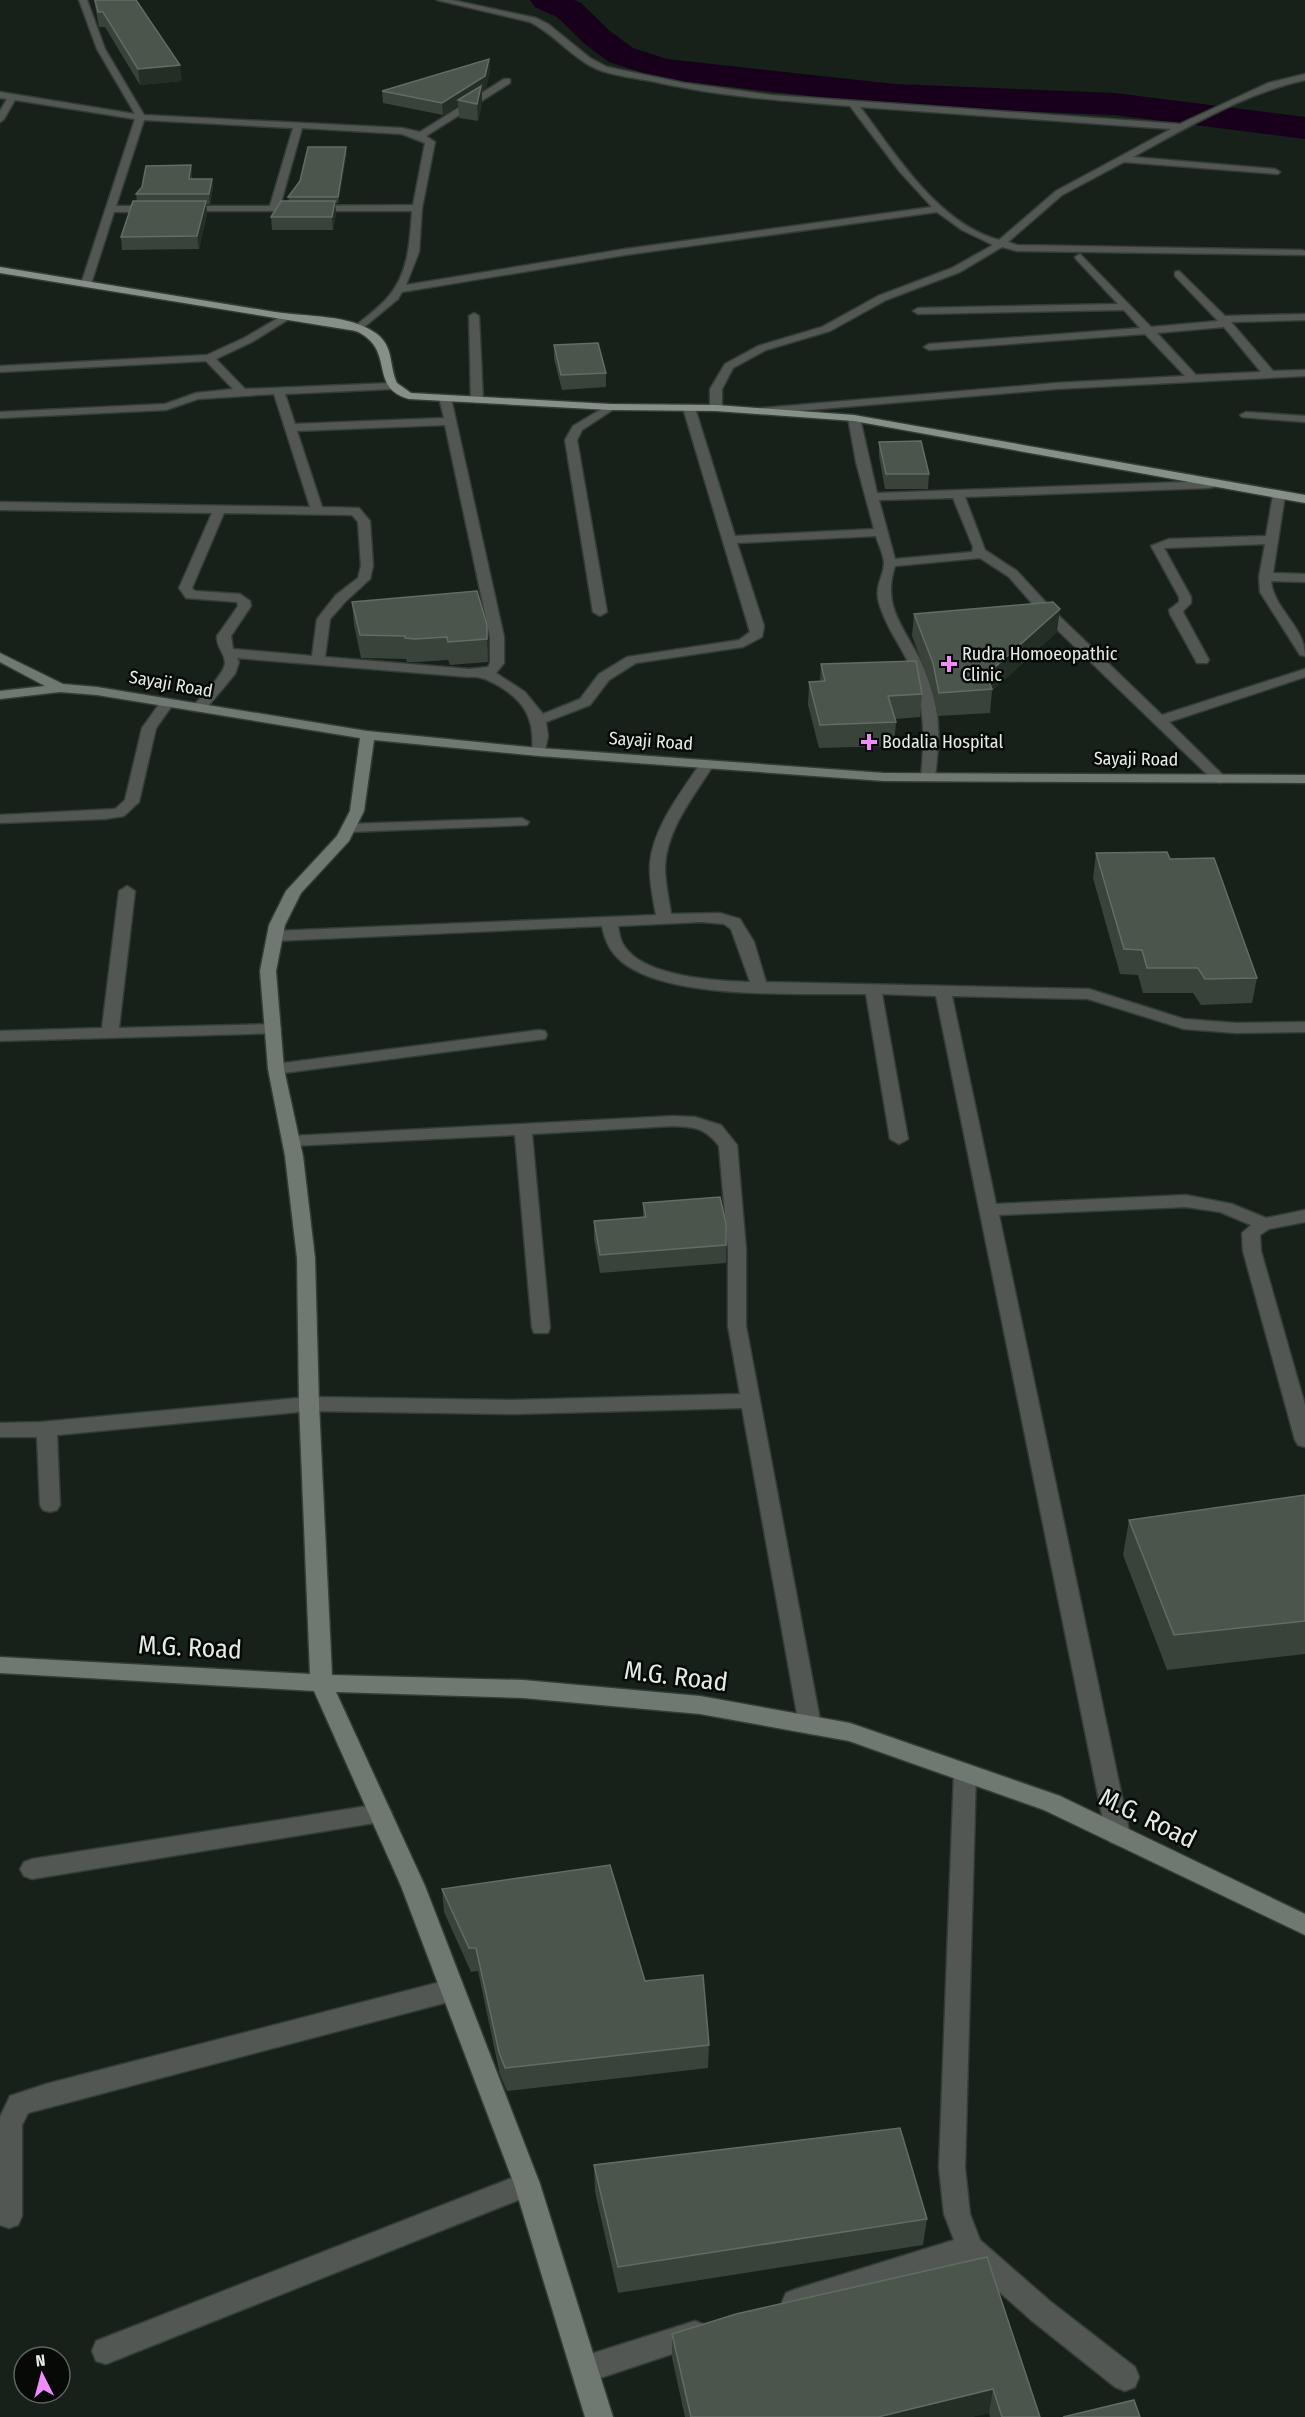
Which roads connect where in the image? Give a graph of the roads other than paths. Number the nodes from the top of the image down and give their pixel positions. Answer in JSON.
{"nodes":[{"id":1,"x":83,"y":0,"type":"edge"},
{"id":2,"x":441,"y":0,"type":"edge"},
{"id":3,"x":1305,"y":77,"type":"edge"},
{"id":4,"x":507,"y":81,"type":"dead end"},
{"id":5,"x":0,"y":95,"type":"edge"},
{"id":6,"x":12,"y":97,"type":"junction"},
{"id":7,"x":852,"y":103,"type":"junction"},
{"id":8,"x":140,"y":117,"type":"junction"},
{"id":9,"x":0,"y":119,"type":"edge"},
{"id":10,"x":298,"y":126,"type":"junction"},
{"id":11,"x":1182,"y":127,"type":"junction"},
{"id":12,"x":420,"y":136,"type":"junction"},
{"id":13,"x":1123,"y":159,"type":"junction"},
{"id":14,"x":1275,"y":172,"type":"dead end"},
{"id":15,"x":417,"y":208,"type":"junction"},
{"id":16,"x":274,"y":209,"type":"junction"},
{"id":17,"x":938,"y":209,"type":"junction"},
{"id":18,"x":110,"y":210,"type":"junction"},
{"id":19,"x":999,"y":245,"type":"junction"},
{"id":20,"x":1302,"y":253,"type":"dead end"},
{"id":21,"x":1080,"y":257,"type":"dead end"},
{"id":22,"x":0,"y":270,"type":"edge"},
{"id":23,"x":1179,"y":274,"type":"dead end"},
{"id":24,"x":86,"y":284,"type":"junction"},
{"id":25,"x":399,"y":289,"type":"junction"},
{"id":26,"x":1124,"y":307,"type":"junction"},
{"id":27,"x":918,"y":311,"type":"dead end"},
{"id":28,"x":474,"y":316,"type":"dead end"},
{"id":29,"x":285,"y":317,"type":"junction"},
{"id":30,"x":1305,"y":317,"type":"edge"},
{"id":31,"x":1225,"y":322,"type":"junction"},
{"id":32,"x":358,"y":329,"type":"junction"},
{"id":33,"x":1147,"y":330,"type":"junction"},
{"id":34,"x":929,"y":347,"type":"dead end"},
{"id":35,"x":208,"y":358,"type":"junction"},
{"id":36,"x":0,"y":369,"type":"edge"},
{"id":37,"x":1305,"y":373,"type":"edge"},
{"id":38,"x":1269,"y":374,"type":"junction"},
{"id":39,"x":1192,"y":377,"type":"junction"},
{"id":40,"x":392,"y":386,"type":"junction"},
{"id":41,"x":278,"y":390,"type":"junction"},
{"id":42,"x":242,"y":392,"type":"junction"},
{"id":43,"x":445,"y":398,"type":"junction"},
{"id":44,"x":477,"y":400,"type":"junction"},
{"id":45,"x":610,"y":406,"type":"junction"},
{"id":46,"x":689,"y":408,"type":"junction"},
{"id":47,"x":716,"y":408,"type":"junction"},
{"id":48,"x":761,"y":411,"type":"junction"},
{"id":49,"x":0,"y":415,"type":"edge"},
{"id":50,"x":1246,"y":415,"type":"dead end"},
{"id":51,"x":854,"y":418,"type":"junction"},
{"id":52,"x":1305,"y":419,"type":"edge"},
{"id":53,"x":450,"y":421,"type":"junction"},
{"id":54,"x":291,"y":428,"type":"junction"},
{"id":55,"x":1210,"y":484,"type":"junction"},
{"id":56,"x":957,"y":494,"type":"junction"},
{"id":57,"x":1279,"y":495,"type":"junction"},
{"id":58,"x":872,"y":497,"type":"junction"},
{"id":59,"x":1305,"y":498,"type":"edge"},
{"id":60,"x":0,"y":506,"type":"edge"},
{"id":61,"x":317,"y":509,"type":"junction"},
{"id":62,"x":219,"y":510,"type":"junction"},
{"id":63,"x":882,"y":532,"type":"junction"},
{"id":64,"x":730,"y":540,"type":"junction"},
{"id":65,"x":1271,"y":540,"type":"junction"},
{"id":66,"x":980,"y":552,"type":"junction"},
{"id":67,"x":890,"y":563,"type":"junction"},
{"id":68,"x":1265,"y":577,"type":"junction"},
{"id":69,"x":1305,"y":578,"type":"edge"},
{"id":70,"x":600,"y":612,"type":"dead end"},
{"id":71,"x":1305,"y":652,"type":"edge"},
{"id":72,"x":228,"y":653,"type":"junction"},
{"id":73,"x":0,"y":657,"type":"edge"},
{"id":74,"x":1202,"y":660,"type":"dead end"},
{"id":75,"x":318,"y":661,"type":"junction"},
{"id":76,"x":485,"y":673,"type":"junction"},
{"id":77,"x":1305,"y":673,"type":"edge"},
{"id":78,"x":60,"y":688,"type":"junction"},
{"id":79,"x":0,"y":696,"type":"edge"},
{"id":80,"x":167,"y":703,"type":"junction"},
{"id":81,"x":199,"y":708,"type":"junction"},
{"id":82,"x":539,"y":720,"type":"junction"},
{"id":83,"x":1159,"y":721,"type":"junction"},
{"id":84,"x":367,"y":735,"type":"junction"},
{"id":85,"x":539,"y":752,"type":"junction"},
{"id":86,"x":707,"y":764,"type":"junction"},
{"id":87,"x":928,"y":777,"type":"junction"},
{"id":88,"x":1220,"y":779,"type":"junction"},
{"id":89,"x":1305,"y":779,"type":"edge"},
{"id":90,"x":0,"y":819,"type":"edge"},
{"id":91,"x":522,"y":822,"type":"dead end"},
{"id":92,"x":349,"y":828,"type":"junction"},
{"id":93,"x":127,"y":891,"type":"dead end"},
{"id":94,"x":664,"y":918,"type":"junction"},
{"id":95,"x":609,"y":921,"type":"junction"},
{"id":96,"x":275,"y":936,"type":"junction"},
{"id":97,"x":760,"y":987,"type":"junction"},
{"id":98,"x":873,"y":990,"type":"junction"},
{"id":99,"x":944,"y":991,"type":"junction"},
{"id":100,"x":1305,"y":1027,"type":"edge"},
{"id":101,"x":273,"y":1029,"type":"junction"},
{"id":102,"x":110,"y":1033,"type":"junction"},
{"id":103,"x":539,"y":1035,"type":"dead end"},
{"id":104,"x":0,"y":1036,"type":"edge"},
{"id":105,"x":276,"y":1069,"type":"junction"},
{"id":106,"x":523,"y":1129,"type":"junction"},
{"id":107,"x":899,"y":1139,"type":"dead end"},
{"id":108,"x":291,"y":1141,"type":"junction"},
{"id":109,"x":989,"y":1210,"type":"junction"},
{"id":110,"x":1305,"y":1216,"type":"edge"},
{"id":111,"x":1264,"y":1224,"type":"junction"},
{"id":112,"x":541,"y":1328,"type":"dead end"},
{"id":113,"x":749,"y":1401,"type":"junction"},
{"id":114,"x":309,"y":1404,"type":"junction"},
{"id":115,"x":40,"y":1429,"type":"junction"},
{"id":116,"x":0,"y":1430,"type":"edge"},
{"id":117,"x":1305,"y":1440,"type":"edge"},
{"id":118,"x":50,"y":1506,"type":"dead end"},
{"id":119,"x":0,"y":1665,"type":"edge"},
{"id":120,"x":321,"y":1683,"type":"junction"},
{"id":121,"x":810,"y":1725,"type":"junction"},
{"id":122,"x":966,"y":1773,"type":"junction"},
{"id":123,"x":380,"y":1813,"type":"junction"},
{"id":124,"x":1118,"y":1835,"type":"junction"},
{"id":125,"x":32,"y":1869,"type":"dead end"},
{"id":126,"x":1305,"y":1925,"type":"edge"},
{"id":127,"x":452,"y":1990,"type":"junction"},
{"id":128,"x":527,"y":2184,"type":"junction"},
{"id":129,"x":9,"y":2216,"type":"dead end"},
{"id":130,"x":970,"y":2248,"type":"junction"},
{"id":131,"x":766,"y":2312,"type":"edge"},
{"id":132,"x":721,"y":2326,"type":"edge"},
{"id":133,"x":105,"y":2351,"type":"dead end"},
{"id":134,"x":585,"y":2368,"type":"junction"},
{"id":135,"x":1125,"y":2376,"type":"dead end"},
{"id":136,"x":599,"y":2417,"type":"edge"}],
"edges":[{"from":1,"to":8,"type":"street"},
{"from":2,"to":7,"type":"street"},
{"from":3,"to":11,"type":"street"},
{"from":4,"to":12,"type":"street"},
{"from":5,"to":6,"type":"street"},
{"from":6,"to":8,"type":"street"},
{"from":6,"to":9,"type":"street"},
{"from":7,"to":11,"type":"street"},
{"from":7,"to":17,"type":"street"},
{"from":8,"to":10,"type":"street"},
{"from":8,"to":18,"type":"street"},
{"from":10,"to":12,"type":"street"},
{"from":10,"to":16,"type":"street"},
{"from":11,"to":13,"type":"street"},
{"from":12,"to":15,"type":"street"},
{"from":13,"to":14,"type":"street"},
{"from":13,"to":19,"type":"street"},
{"from":15,"to":16,"type":"street"},
{"from":15,"to":25,"type":"street"},
{"from":16,"to":18,"type":"street"},
{"from":17,"to":19,"type":"street"},
{"from":17,"to":25,"type":"street"},
{"from":18,"to":24,"type":"street"},
{"from":19,"to":20,"type":"street"},
{"from":19,"to":47,"type":"street"},
{"from":21,"to":26,"type":"street"},
{"from":22,"to":24,"type":"main road"},
{"from":23,"to":31,"type":"street"},
{"from":24,"to":29,"type":"main road"},
{"from":25,"to":32,"type":"street"},
{"from":26,"to":27,"type":"street"},
{"from":26,"to":33,"type":"street"},
{"from":28,"to":44,"type":"street"},
{"from":29,"to":32,"type":"main road"},
{"from":29,"to":35,"type":"street"},
{"from":30,"to":31,"type":"street"},
{"from":31,"to":33,"type":"street"},
{"from":31,"to":38,"type":"street"},
{"from":32,"to":40,"type":"main road"},
{"from":33,"to":34,"type":"street"},
{"from":33,"to":39,"type":"street"},
{"from":35,"to":36,"type":"street"},
{"from":35,"to":42,"type":"street"},
{"from":37,"to":38,"type":"street"},
{"from":38,"to":39,"type":"street"},
{"from":39,"to":48,"type":"street"},
{"from":40,"to":41,"type":"street"},
{"from":40,"to":43,"type":"main road"},
{"from":41,"to":42,"type":"street"},
{"from":41,"to":54,"type":"street"},
{"from":42,"to":49,"type":"street"},
{"from":43,"to":44,"type":"main road"},
{"from":43,"to":53,"type":"street"},
{"from":44,"to":45,"type":"main road"},
{"from":45,"to":46,"type":"main road"},
{"from":45,"to":70,"type":"street"},
{"from":46,"to":47,"type":"main road"},
{"from":46,"to":64,"type":"street"},
{"from":47,"to":48,"type":"main road"},
{"from":48,"to":51,"type":"main road"},
{"from":50,"to":52,"type":"street"},
{"from":51,"to":55,"type":"main road"},
{"from":51,"to":58,"type":"street"},
{"from":53,"to":54,"type":"street"},
{"from":53,"to":76,"type":"street"},
{"from":54,"to":61,"type":"street"},
{"from":55,"to":56,"type":"street"},
{"from":55,"to":57,"type":"main road"},
{"from":56,"to":58,"type":"street"},
{"from":56,"to":66,"type":"street"},
{"from":57,"to":59,"type":"main road"},
{"from":57,"to":65,"type":"street"},
{"from":58,"to":63,"type":"street"},
{"from":60,"to":62,"type":"street"},
{"from":61,"to":62,"type":"street"},
{"from":61,"to":75,"type":"street"},
{"from":62,"to":72,"type":"street"},
{"from":63,"to":64,"type":"street"},
{"from":63,"to":67,"type":"street"},
{"from":64,"to":82,"type":"street"},
{"from":65,"to":68,"type":"street"},
{"from":65,"to":74,"type":"street"},
{"from":66,"to":67,"type":"street"},
{"from":66,"to":83,"type":"street"},
{"from":67,"to":87,"type":"street"},
{"from":68,"to":69,"type":"street"},
{"from":68,"to":71,"type":"street"},
{"from":72,"to":75,"type":"street"},
{"from":72,"to":81,"type":"street"},
{"from":73,"to":78,"type":"main road"},
{"from":75,"to":76,"type":"street"},
{"from":76,"to":82,"type":"street"},
{"from":77,"to":83,"type":"street"},
{"from":78,"to":79,"type":"main road","name":"Sayaji Road"},
{"from":78,"to":80,"type":"main road","name":"Sayaji Road"},
{"from":80,"to":81,"type":"main road","name":"Sayaji Road"},
{"from":80,"to":90,"type":"street"},
{"from":81,"to":84,"type":"main road","name":"Sayaji Road"},
{"from":82,"to":85,"type":"street"},
{"from":83,"to":88,"type":"street"},
{"from":84,"to":85,"type":"main road","name":"Sayaji Road"},
{"from":84,"to":92,"type":"main road"},
{"from":85,"to":86,"type":"main road","name":"Sayaji Road"},
{"from":86,"to":87,"type":"main road","name":"Sayaji Road"},
{"from":86,"to":94,"type":"street"},
{"from":87,"to":88,"type":"main road","name":"Sayaji Road"},
{"from":88,"to":89,"type":"main road","name":"Sayaji Road"},
{"from":91,"to":92,"type":"street"},
{"from":92,"to":96,"type":"main road"},
{"from":93,"to":102,"type":"street"},
{"from":94,"to":95,"type":"street"},
{"from":94,"to":97,"type":"street"},
{"from":95,"to":96,"type":"street"},
{"from":95,"to":97,"type":"street"},
{"from":96,"to":101,"type":"main road"},
{"from":97,"to":98,"type":"street"},
{"from":98,"to":99,"type":"street"},
{"from":98,"to":107,"type":"street"},
{"from":99,"to":100,"type":"street"},
{"from":99,"to":109,"type":"street"},
{"from":101,"to":102,"type":"street"},
{"from":101,"to":105,"type":"main road"},
{"from":102,"to":104,"type":"street"},
{"from":103,"to":105,"type":"street"},
{"from":105,"to":108,"type":"main road"},
{"from":106,"to":108,"type":"street"},
{"from":106,"to":112,"type":"street"},
{"from":106,"to":113,"type":"street"},
{"from":108,"to":114,"type":"main road"},
{"from":109,"to":111,"type":"street"},
{"from":109,"to":124,"type":"street"},
{"from":110,"to":111,"type":"street"},
{"from":111,"to":117,"type":"street"},
{"from":113,"to":114,"type":"street"},
{"from":113,"to":121,"type":"street"},
{"from":114,"to":115,"type":"street"},
{"from":114,"to":120,"type":"main road"},
{"from":115,"to":116,"type":"street"},
{"from":115,"to":118,"type":"street"},
{"from":119,"to":120,"type":"main road","name":"M.G. Road"},
{"from":120,"to":121,"type":"main road","name":"M.G. Road"},
{"from":120,"to":123,"type":"main road"},
{"from":121,"to":122,"type":"main road","name":"M.G. Road"},
{"from":122,"to":124,"type":"main road","name":"M.G. Road"},
{"from":122,"to":130,"type":"street"},
{"from":123,"to":125,"type":"street"},
{"from":123,"to":127,"type":"main road"},
{"from":124,"to":126,"type":"main road","name":"M.G. Road"},
{"from":127,"to":128,"type":"main road"},
{"from":127,"to":129,"type":"street"},
{"from":128,"to":133,"type":"street"},
{"from":128,"to":134,"type":"main road"},
{"from":130,"to":131,"type":"street"},
{"from":130,"to":135,"type":"street"},
{"from":132,"to":134,"type":"street"},
{"from":134,"to":136,"type":"main road"}]}
